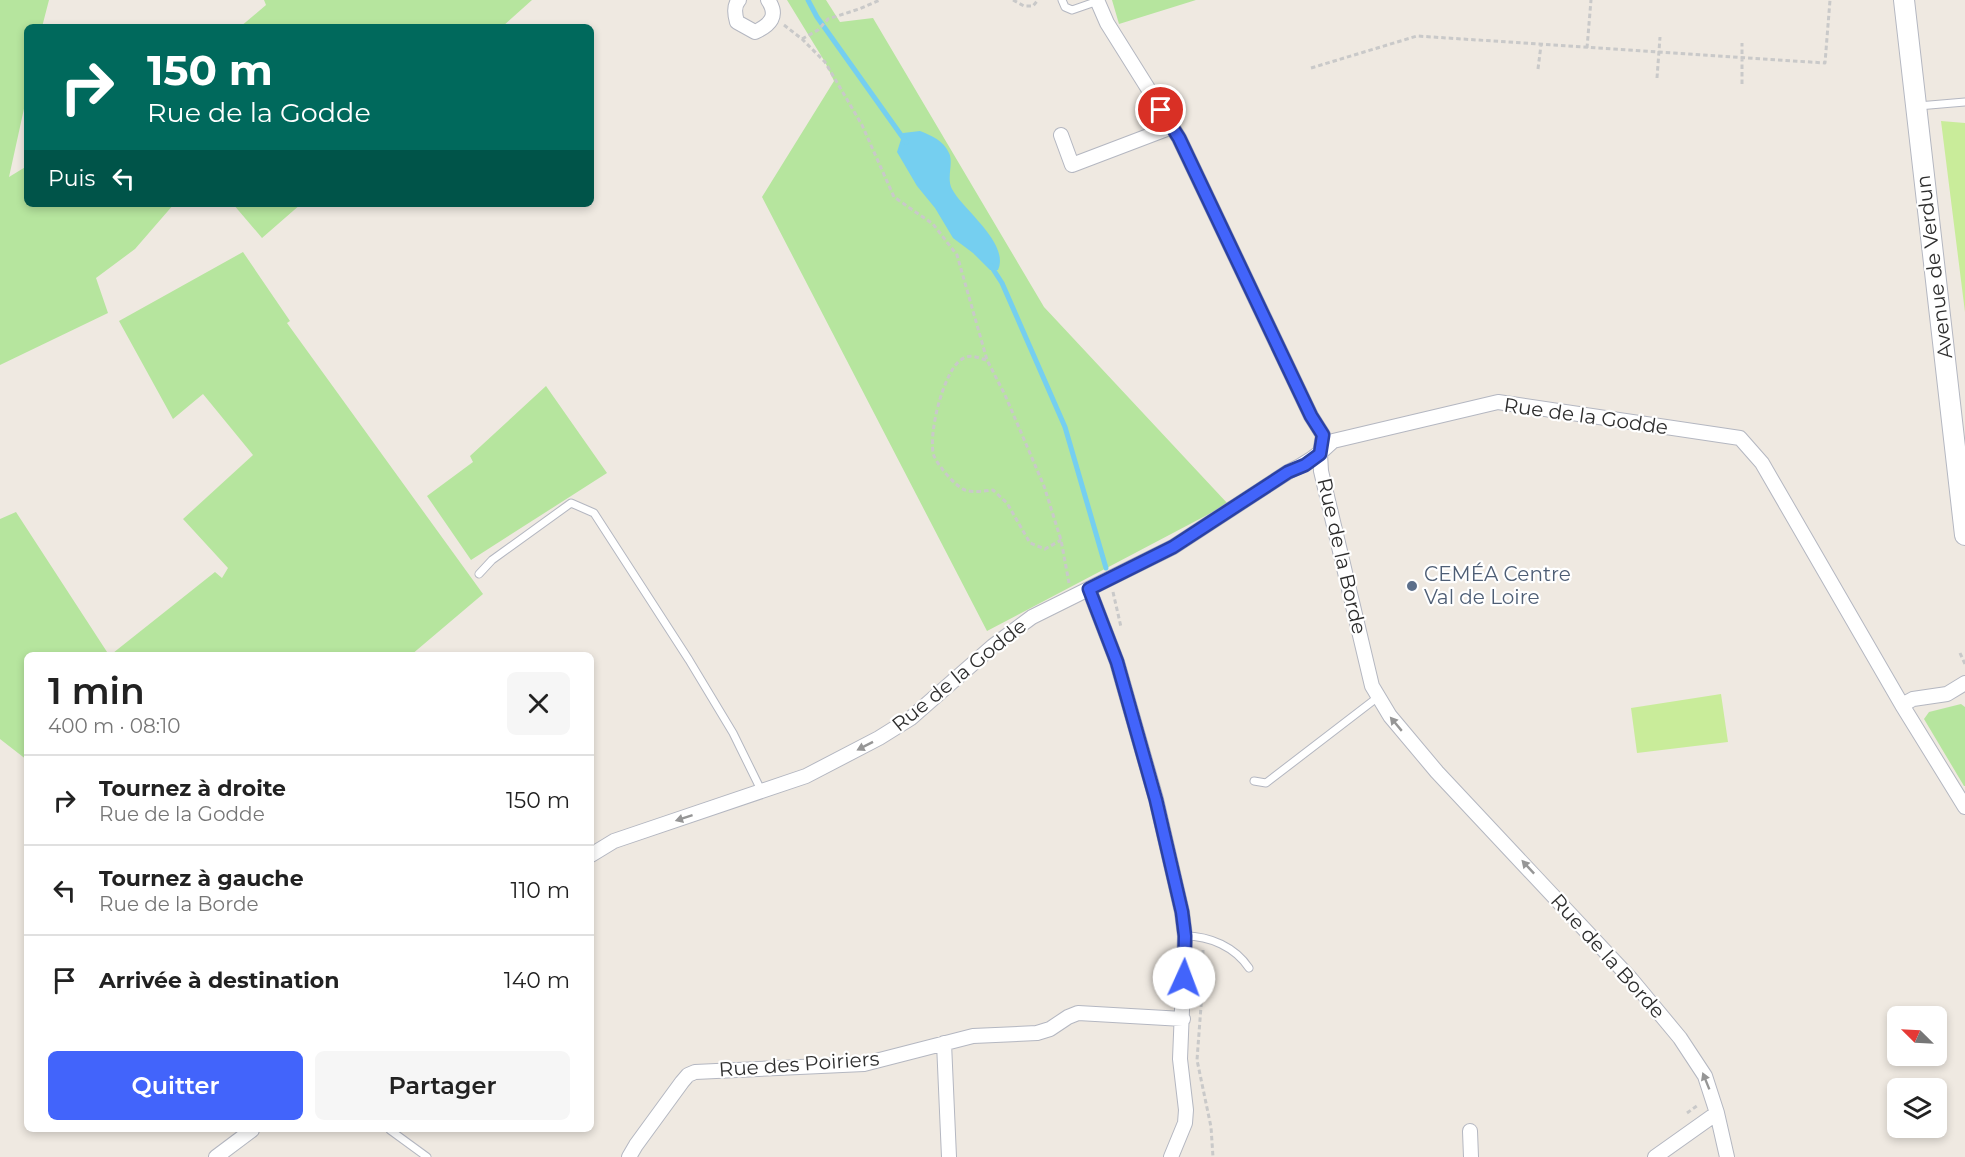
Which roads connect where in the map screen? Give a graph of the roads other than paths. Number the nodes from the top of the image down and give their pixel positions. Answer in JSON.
{"nodes":[{"id":1,"x":739,"y":0,"type":"edge"},
{"id":2,"x":768,"y":0,"type":"edge"},
{"id":3,"x":1062,"y":0,"type":"edge"},
{"id":4,"x":1904,"y":0,"type":"edge"},
{"id":5,"x":1097,"y":1,"type":"edge"},
{"id":6,"x":1965,"y":102,"type":"edge"},
{"id":7,"x":1915,"y":107,"type":"junction"},
{"id":8,"x":1172,"y":127,"type":"junction"},
{"id":9,"x":1062,"y":135,"type":"dead end"},
{"id":10,"x":1320,"y":454,"type":"junction"},
{"id":11,"x":1965,"y":535,"type":"edge"},
{"id":12,"x":479,"y":574,"type":"dead end"},
{"id":13,"x":1089,"y":589,"type":"junction"},
{"id":14,"x":1965,"y":684,"type":"edge"},
{"id":15,"x":1378,"y":697,"type":"junction"},
{"id":16,"x":1902,"y":705,"type":"junction"},
{"id":17,"x":1254,"y":781,"type":"dead end"},
{"id":18,"x":762,"y":792,"type":"junction"},
{"id":19,"x":1965,"y":807,"type":"edge"},
{"id":20,"x":594,"y":853,"type":"edge"},
{"id":21,"x":1185,"y":936,"type":"junction"},
{"id":22,"x":1249,"y":968,"type":"dead end"},
{"id":23,"x":1183,"y":1020,"type":"junction"},
{"id":24,"x":944,"y":1043,"type":"junction"},
{"id":25,"x":1717,"y":1113,"type":"junction"},
{"id":26,"x":1470,"y":1131,"type":"dead end"},
{"id":27,"x":249,"y":1132,"type":"edge"},
{"id":28,"x":393,"y":1132,"type":"edge"},
{"id":29,"x":216,"y":1157,"type":"edge"},
{"id":30,"x":427,"y":1157,"type":"edge"},
{"id":31,"x":629,"y":1157,"type":"edge"},
{"id":32,"x":949,"y":1157,"type":"edge"},
{"id":33,"x":1171,"y":1157,"type":"edge"},
{"id":34,"x":1471,"y":1157,"type":"edge"},
{"id":35,"x":1654,"y":1157,"type":"edge"},
{"id":36,"x":1727,"y":1157,"type":"edge"}],
"edges":[{"from":1,"to":2,"type":"street"},
{"from":3,"to":5,"type":"lane"},
{"from":4,"to":7,"type":"main road","name":"Avenue de Verdun"},
{"from":5,"to":8,"type":"street","name":"Rue de la Borde"},
{"from":6,"to":7,"type":"lane"},
{"from":7,"to":11,"type":"main road","name":"Avenue de Verdun"},
{"from":8,"to":9,"type":"street"},
{"from":8,"to":10,"type":"street","name":"Rue de la Borde"},
{"from":10,"to":13,"type":"street","name":"Rue de la Godde"},
{"from":10,"to":15,"type":"street","name":"Rue de la Borde"},
{"from":10,"to":16,"type":"street","name":"Rue de la Godde"},
{"from":12,"to":18,"type":"lane"},
{"from":13,"to":18,"type":"street","name":"Rue de la Godde","one_way":true},
{"from":13,"to":21,"type":"street"},
{"from":14,"to":16,"type":"street"},
{"from":15,"to":17,"type":"lane"},
{"from":25,"to":15,"type":"street","name":"Rue de la Borde","one_way":true},
{"from":16,"to":19,"type":"street","name":"Rue de la Godde"},
{"from":18,"to":20,"type":"street","name":"Rue de la Godde","one_way":true},
{"from":21,"to":22,"type":"lane"},
{"from":21,"to":23,"type":"street"},
{"from":23,"to":24,"type":"street","name":"Rue des Poiriers"},
{"from":23,"to":33,"type":"street"},
{"from":24,"to":31,"type":"street","name":"Rue des Poiriers"},
{"from":24,"to":32,"type":"street"},
{"from":25,"to":35,"type":"street"},
{"from":25,"to":36,"type":"street","name":"Rue de la Borde"},
{"from":26,"to":34,"type":"street"},
{"from":27,"to":29,"type":"street"},
{"from":28,"to":30,"type":"lane"}]}
